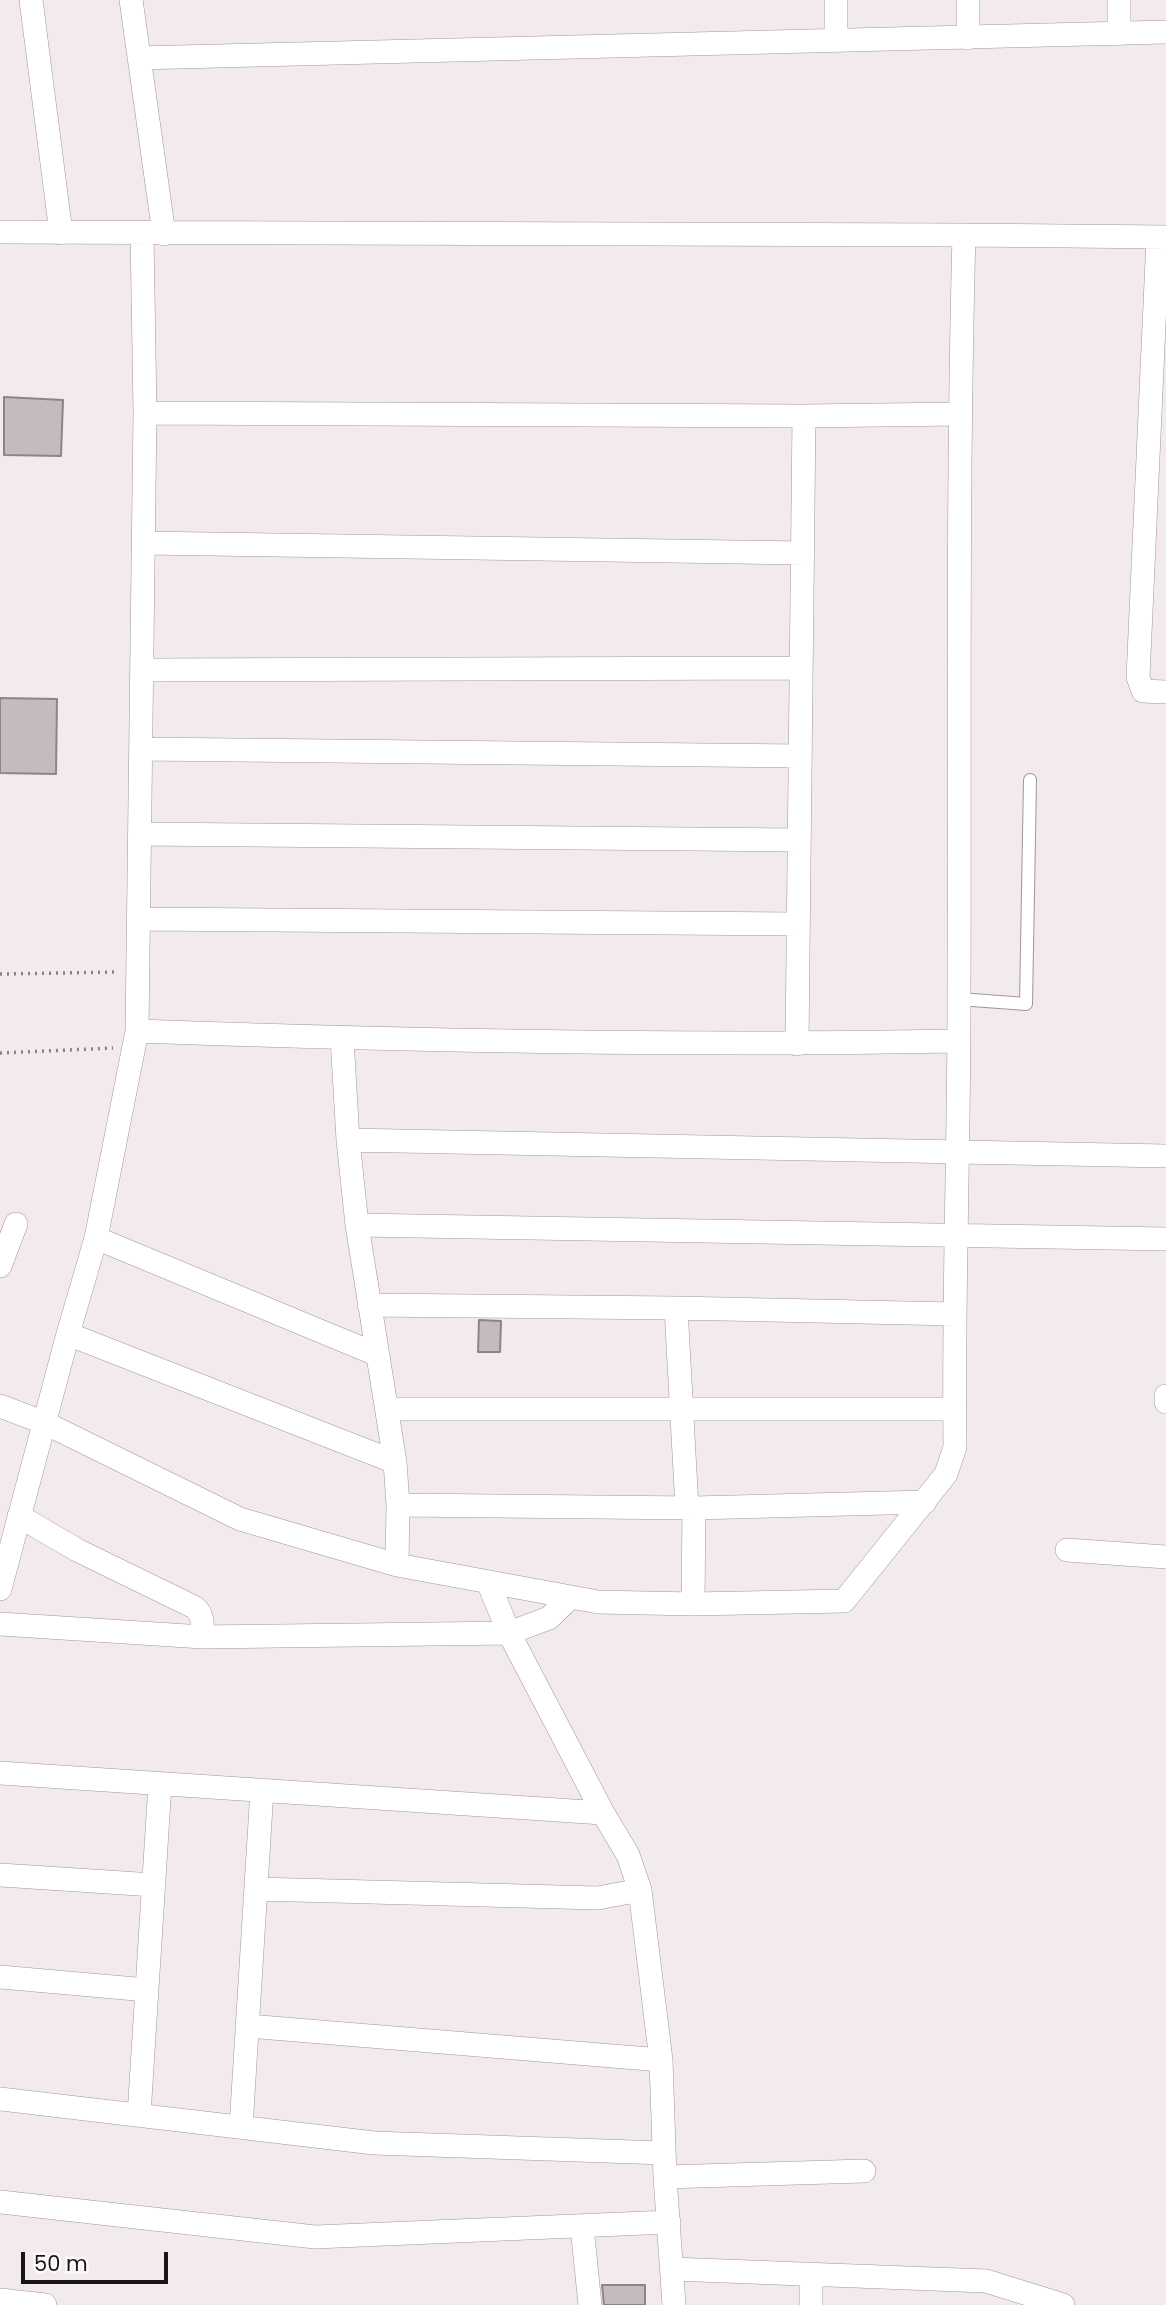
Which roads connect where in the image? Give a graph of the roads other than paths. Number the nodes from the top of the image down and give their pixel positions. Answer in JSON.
{"nodes":[{"id":1,"x":31,"y":0,"type":"edge"},
{"id":2,"x":131,"y":0,"type":"edge"},
{"id":3,"x":836,"y":0,"type":"edge"},
{"id":4,"x":968,"y":0,"type":"edge"},
{"id":5,"x":1119,"y":0,"type":"edge"},
{"id":6,"x":1166,"y":32,"type":"edge"},
{"id":7,"x":1119,"y":34,"type":"junction"},
{"id":8,"x":968,"y":38,"type":"junction"},
{"id":9,"x":835,"y":40,"type":"junction"},
{"id":10,"x":139,"y":58,"type":"junction"},
{"id":11,"x":0,"y":232,"type":"edge"},
{"id":12,"x":61,"y":233,"type":"junction"},
{"id":13,"x":153,"y":233,"type":"junction"},
{"id":14,"x":964,"y":235,"type":"junction"},
{"id":15,"x":1162,"y":238,"type":"edge"},
{"id":16,"x":145,"y":413,"type":"junction"},
{"id":17,"x":960,"y":414,"type":"junction"},
{"id":18,"x":804,"y":416,"type":"junction"},
{"id":19,"x":144,"y":543,"type":"junction"},
{"id":20,"x":803,"y":553,"type":"junction"},
{"id":21,"x":801,"y":668,"type":"junction"},
{"id":22,"x":142,"y":670,"type":"junction"},
{"id":23,"x":1166,"y":692,"type":"edge"},
{"id":24,"x":142,"y":749,"type":"junction"},
{"id":25,"x":800,"y":756,"type":"junction"},
{"id":26,"x":1030,"y":780,"type":"dead end"},
{"id":27,"x":141,"y":834,"type":"junction"},
{"id":28,"x":799,"y":840,"type":"junction"},
{"id":29,"x":140,"y":919,"type":"junction"},
{"id":30,"x":798,"y":924,"type":"junction"},
{"id":31,"x":959,"y":999,"type":"junction"},
{"id":32,"x":342,"y":1038,"type":"junction"},
{"id":33,"x":136,"y":1039,"type":"junction"},
{"id":34,"x":959,"y":1041,"type":"junction"},
{"id":35,"x":797,"y":1044,"type":"junction"},
{"id":36,"x":348,"y":1140,"type":"junction"},
{"id":37,"x":956,"y":1151,"type":"junction"},
{"id":38,"x":1166,"y":1156,"type":"edge"},
{"id":39,"x":16,"y":1224,"type":"dead end"},
{"id":40,"x":357,"y":1225,"type":"junction"},
{"id":41,"x":955,"y":1237,"type":"junction"},
{"id":42,"x":96,"y":1238,"type":"junction"},
{"id":43,"x":1166,"y":1239,"type":"edge"},
{"id":44,"x":0,"y":1266,"type":"edge"},
{"id":45,"x":369,"y":1305,"type":"junction"},
{"id":46,"x":676,"y":1308,"type":"junction"},
{"id":47,"x":954,"y":1314,"type":"junction"},
{"id":48,"x":68,"y":1335,"type":"junction"},
{"id":49,"x":378,"y":1355,"type":"junction"},
{"id":50,"x":1166,"y":1396,"type":"edge"},
{"id":51,"x":1166,"y":1402,"type":"edge"},
{"id":52,"x":0,"y":1406,"type":"edge"},
{"id":53,"x":387,"y":1409,"type":"junction"},
{"id":54,"x":683,"y":1409,"type":"junction"},
{"id":55,"x":954,"y":1409,"type":"junction"},
{"id":56,"x":46,"y":1423,"type":"junction"},
{"id":57,"x":395,"y":1462,"type":"junction"},
{"id":58,"x":925,"y":1502,"type":"junction"},
{"id":59,"x":398,"y":1505,"type":"junction"},
{"id":60,"x":690,"y":1508,"type":"junction"},
{"id":61,"x":19,"y":1516,"type":"junction"},
{"id":62,"x":1067,"y":1550,"type":"dead end"},
{"id":63,"x":1166,"y":1557,"type":"edge"},
{"id":64,"x":397,"y":1565,"type":"junction"},
{"id":65,"x":488,"y":1582,"type":"junction"},
{"id":66,"x":0,"y":1590,"type":"edge"},
{"id":67,"x":571,"y":1597,"type":"junction"},
{"id":68,"x":693,"y":1604,"type":"junction"},
{"id":69,"x":0,"y":1624,"type":"edge"},
{"id":70,"x":509,"y":1633,"type":"junction"},
{"id":71,"x":203,"y":1637,"type":"junction"},
{"id":72,"x":0,"y":1773,"type":"edge"},
{"id":73,"x":160,"y":1784,"type":"junction"},
{"id":74,"x":262,"y":1790,"type":"junction"},
{"id":75,"x":603,"y":1813,"type":"junction"},
{"id":76,"x":0,"y":1875,"type":"edge"},
{"id":77,"x":154,"y":1885,"type":"junction"},
{"id":78,"x":257,"y":1889,"type":"junction"},
{"id":79,"x":640,"y":1890,"type":"junction"},
{"id":80,"x":0,"y":1978,"type":"edge"},
{"id":81,"x":147,"y":1990,"type":"junction"},
{"id":82,"x":248,"y":2026,"type":"junction"},
{"id":83,"x":662,"y":2060,"type":"junction"},
{"id":84,"x":0,"y":2099,"type":"edge"},
{"id":85,"x":139,"y":2115,"type":"junction"},
{"id":86,"x":241,"y":2127,"type":"junction"},
{"id":87,"x":664,"y":2153,"type":"junction"},
{"id":88,"x":864,"y":2171,"type":"dead end"},
{"id":89,"x":665,"y":2177,"type":"junction"},
{"id":90,"x":0,"y":2202,"type":"edge"},
{"id":91,"x":669,"y":2222,"type":"junction"},
{"id":92,"x":582,"y":2227,"type":"junction"},
{"id":93,"x":672,"y":2269,"type":"junction"},
{"id":94,"x":811,"y":2275,"type":"junction"},
{"id":95,"x":0,"y":2300,"type":"edge"},
{"id":96,"x":45,"y":2305,"type":"edge"},
{"id":97,"x":590,"y":2305,"type":"edge"},
{"id":98,"x":674,"y":2305,"type":"edge"},
{"id":99,"x":811,"y":2305,"type":"edge"},
{"id":100,"x":1063,"y":2305,"type":"edge"}],
"edges":[{"from":1,"to":12,"type":"street"},
{"from":2,"to":10,"type":"street"},
{"from":3,"to":9,"type":"street"},
{"from":4,"to":8,"type":"street"},
{"from":5,"to":7,"type":"street"},
{"from":6,"to":7,"type":"street"},
{"from":7,"to":8,"type":"street"},
{"from":8,"to":9,"type":"street"},
{"from":9,"to":10,"type":"street"},
{"from":10,"to":13,"type":"street"},
{"from":11,"to":12,"type":"street"},
{"from":12,"to":13,"type":"street"},
{"from":13,"to":14,"type":"street"},
{"from":13,"to":16,"type":"street"},
{"from":14,"to":15,"type":"street"},
{"from":14,"to":17,"type":"street"},
{"from":15,"to":23,"type":"street"},
{"from":16,"to":18,"type":"street"},
{"from":16,"to":19,"type":"street"},
{"from":17,"to":18,"type":"street"},
{"from":17,"to":31,"type":"street"},
{"from":18,"to":20,"type":"street"},
{"from":19,"to":20,"type":"street"},
{"from":19,"to":22,"type":"street"},
{"from":20,"to":21,"type":"street"},
{"from":21,"to":22,"type":"street"},
{"from":21,"to":25,"type":"street"},
{"from":22,"to":24,"type":"street"},
{"from":24,"to":25,"type":"street"},
{"from":24,"to":27,"type":"street"},
{"from":25,"to":28,"type":"street"},
{"from":26,"to":31,"type":"lane"},
{"from":27,"to":28,"type":"street"},
{"from":27,"to":29,"type":"street"},
{"from":28,"to":30,"type":"street"},
{"from":29,"to":30,"type":"street"},
{"from":29,"to":33,"type":"street"},
{"from":30,"to":35,"type":"street"},
{"from":31,"to":34,"type":"street"},
{"from":32,"to":33,"type":"street"},
{"from":32,"to":35,"type":"street"},
{"from":32,"to":36,"type":"street"},
{"from":33,"to":42,"type":"street"},
{"from":34,"to":35,"type":"street"},
{"from":34,"to":37,"type":"street"},
{"from":36,"to":37,"type":"street"},
{"from":36,"to":40,"type":"street"},
{"from":37,"to":38,"type":"street"},
{"from":37,"to":41,"type":"street"},
{"from":39,"to":44,"type":"street"},
{"from":40,"to":41,"type":"street"},
{"from":40,"to":45,"type":"street"},
{"from":41,"to":43,"type":"street"},
{"from":41,"to":47,"type":"street"},
{"from":42,"to":48,"type":"street"},
{"from":42,"to":49,"type":"street"},
{"from":45,"to":46,"type":"street"},
{"from":45,"to":49,"type":"street"},
{"from":46,"to":47,"type":"street"},
{"from":46,"to":54,"type":"street"},
{"from":47,"to":55,"type":"street"},
{"from":48,"to":56,"type":"street"},
{"from":48,"to":57,"type":"street"},
{"from":49,"to":53,"type":"street"},
{"from":50,"to":51,"type":"street"},
{"from":52,"to":56,"type":"street"},
{"from":53,"to":54,"type":"street"},
{"from":53,"to":57,"type":"street"},
{"from":54,"to":55,"type":"street"},
{"from":54,"to":60,"type":"street"},
{"from":55,"to":58,"type":"street"},
{"from":56,"to":61,"type":"street"},
{"from":56,"to":64,"type":"street"},
{"from":57,"to":59,"type":"street"},
{"from":58,"to":60,"type":"street"},
{"from":58,"to":68,"type":"street"},
{"from":59,"to":60,"type":"street"},
{"from":59,"to":64,"type":"street"},
{"from":60,"to":68,"type":"street"},
{"from":61,"to":66,"type":"street"},
{"from":61,"to":71,"type":"street"},
{"from":62,"to":63,"type":"street"},
{"from":64,"to":65,"type":"street"},
{"from":65,"to":67,"type":"street"},
{"from":65,"to":70,"type":"street"},
{"from":67,"to":68,"type":"street"},
{"from":67,"to":70,"type":"street"},
{"from":69,"to":71,"type":"street"},
{"from":70,"to":71,"type":"street"},
{"from":70,"to":75,"type":"street"},
{"from":72,"to":73,"type":"street"},
{"from":73,"to":74,"type":"street"},
{"from":73,"to":77,"type":"street"},
{"from":74,"to":75,"type":"street"},
{"from":74,"to":78,"type":"street"},
{"from":75,"to":79,"type":"street"},
{"from":76,"to":77,"type":"street"},
{"from":77,"to":81,"type":"street"},
{"from":78,"to":79,"type":"street"},
{"from":78,"to":82,"type":"street"},
{"from":79,"to":83,"type":"street"},
{"from":80,"to":81,"type":"street"},
{"from":81,"to":85,"type":"street"},
{"from":82,"to":83,"type":"street"},
{"from":82,"to":86,"type":"street"},
{"from":83,"to":87,"type":"street"},
{"from":84,"to":85,"type":"street"},
{"from":85,"to":86,"type":"street"},
{"from":86,"to":87,"type":"street"},
{"from":87,"to":89,"type":"street"},
{"from":88,"to":89,"type":"street"},
{"from":89,"to":91,"type":"street"},
{"from":90,"to":92,"type":"street"},
{"from":91,"to":92,"type":"street"},
{"from":91,"to":93,"type":"street"},
{"from":92,"to":97,"type":"street"},
{"from":93,"to":94,"type":"street"},
{"from":93,"to":98,"type":"street"},
{"from":94,"to":99,"type":"street"},
{"from":94,"to":100,"type":"street"},
{"from":95,"to":96,"type":"street"}]}
